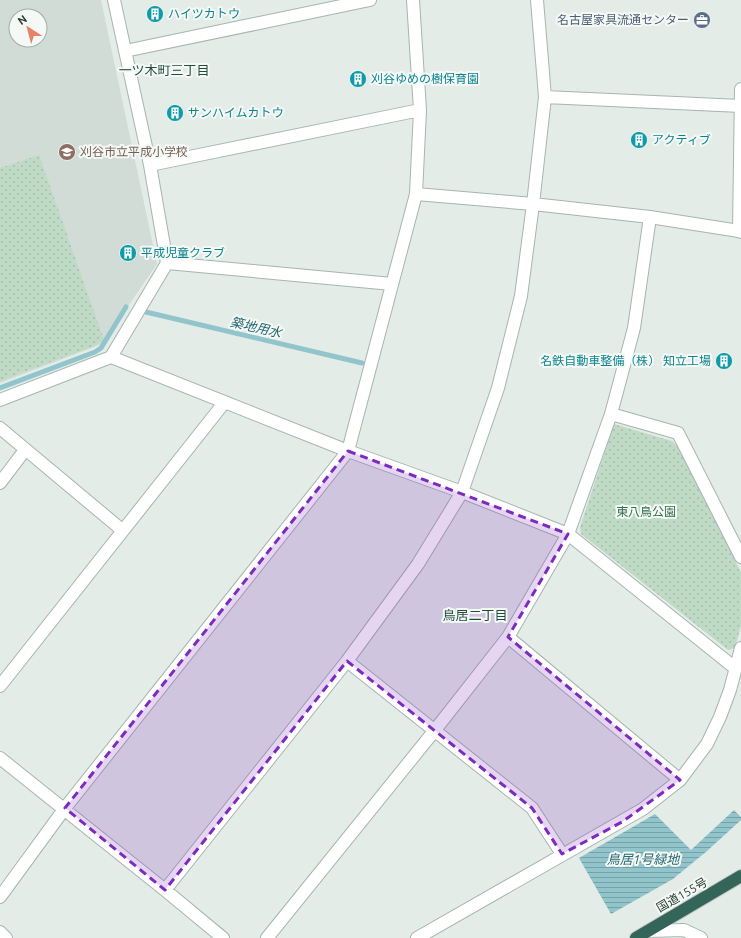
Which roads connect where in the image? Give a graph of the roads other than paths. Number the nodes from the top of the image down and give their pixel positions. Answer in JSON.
{"nodes":[{"id":1,"x":114,"y":0,"type":"edge"},
{"id":2,"x":370,"y":0,"type":"edge"},
{"id":3,"x":413,"y":0,"type":"edge"},
{"id":4,"x":537,"y":0,"type":"edge"},
{"id":5,"x":125,"y":51,"type":"junction"},
{"id":6,"x":741,"y":89,"type":"edge"},
{"id":7,"x":545,"y":97,"type":"junction"},
{"id":8,"x":741,"y":106,"type":"edge"},
{"id":9,"x":420,"y":110,"type":"junction"},
{"id":10,"x":150,"y":165,"type":"junction"},
{"id":11,"x":416,"y":194,"type":"junction"},
{"id":12,"x":533,"y":204,"type":"junction"},
{"id":13,"x":650,"y":217,"type":"junction"},
{"id":14,"x":740,"y":231,"type":"edge"},
{"id":15,"x":167,"y":263,"type":"junction"},
{"id":16,"x":392,"y":284,"type":"junction"},
{"id":17,"x":111,"y":357,"type":"junction"},
{"id":18,"x":0,"y":400,"type":"edge"},
{"id":19,"x":224,"y":402,"type":"junction"},
{"id":20,"x":611,"y":414,"type":"junction"},
{"id":21,"x":0,"y":428,"type":"edge"},
{"id":22,"x":25,"y":450,"type":"junction"},
{"id":23,"x":348,"y":450,"type":"junction"},
{"id":24,"x":0,"y":483,"type":"edge"},
{"id":25,"x":462,"y":492,"type":"junction"},
{"id":26,"x":122,"y":530,"type":"junction"},
{"id":27,"x":568,"y":534,"type":"junction"},
{"id":28,"x":741,"y":557,"type":"edge"},
{"id":29,"x":508,"y":637,"type":"junction"},
{"id":30,"x":741,"y":648,"type":"edge"},
{"id":31,"x":347,"y":661,"type":"junction"},
{"id":32,"x":735,"y":668,"type":"junction"},
{"id":33,"x":0,"y":686,"type":"edge"},
{"id":34,"x":435,"y":730,"type":"junction"},
{"id":35,"x":0,"y":758,"type":"edge"},
{"id":36,"x":680,"y":780,"type":"junction"},
{"id":37,"x":64,"y":808,"type":"junction"},
{"id":38,"x":562,"y":854,"type":"junction"},
{"id":39,"x":741,"y":876,"type":"edge"},
{"id":40,"x":165,"y":890,"type":"junction"},
{"id":41,"x":0,"y":897,"type":"edge"},
{"id":42,"x":648,"y":931,"type":"junction"},
{"id":43,"x":0,"y":932,"type":"edge"},
{"id":44,"x":6,"y":938,"type":"edge"},
{"id":45,"x":223,"y":938,"type":"edge"},
{"id":46,"x":267,"y":938,"type":"edge"},
{"id":47,"x":417,"y":938,"type":"edge"},
{"id":48,"x":636,"y":938,"type":"edge"},
{"id":49,"x":701,"y":938,"type":"edge"}],
"edges":[{"from":1,"to":5,"type":"street"},
{"from":2,"to":5,"type":"street"},
{"from":3,"to":9,"type":"street"},
{"from":4,"to":7,"type":"street"},
{"from":5,"to":10,"type":"street"},
{"from":6,"to":8,"type":"street"},
{"from":7,"to":8,"type":"street"},
{"from":7,"to":12,"type":"street"},
{"from":8,"to":14,"type":"street"},
{"from":9,"to":10,"type":"street"},
{"from":9,"to":11,"type":"street"},
{"from":10,"to":15,"type":"street"},
{"from":11,"to":12,"type":"street"},
{"from":11,"to":16,"type":"street"},
{"from":12,"to":13,"type":"street"},
{"from":12,"to":25,"type":"street"},
{"from":13,"to":14,"type":"street"},
{"from":13,"to":20,"type":"street"},
{"from":15,"to":16,"type":"street"},
{"from":15,"to":17,"type":"street"},
{"from":16,"to":23,"type":"street"},
{"from":17,"to":18,"type":"street"},
{"from":17,"to":19,"type":"street"},
{"from":19,"to":23,"type":"street"},
{"from":19,"to":26,"type":"street"},
{"from":20,"to":27,"type":"street"},
{"from":20,"to":28,"type":"street"},
{"from":21,"to":22,"type":"street"},
{"from":22,"to":24,"type":"street"},
{"from":22,"to":26,"type":"street"},
{"from":23,"to":25,"type":"street"},
{"from":23,"to":37,"type":"street"},
{"from":25,"to":27,"type":"street"},
{"from":25,"to":31,"type":"street"},
{"from":26,"to":33,"type":"street"},
{"from":27,"to":29,"type":"street"},
{"from":27,"to":32,"type":"street"},
{"from":29,"to":34,"type":"street"},
{"from":29,"to":36,"type":"street"},
{"from":30,"to":32,"type":"street"},
{"from":31,"to":34,"type":"street"},
{"from":31,"to":40,"type":"street"},
{"from":32,"to":36,"type":"street"},
{"from":34,"to":38,"type":"street"},
{"from":34,"to":46,"type":"street"},
{"from":35,"to":37,"type":"street"},
{"from":36,"to":38,"type":"street"},
{"from":37,"to":40,"type":"street"},
{"from":37,"to":41,"type":"street"},
{"from":38,"to":47,"type":"street"},
{"from":39,"to":42,"type":"highway","name":"国道155号"},
{"from":40,"to":45,"type":"street"},
{"from":42,"to":48,"type":"highway","name":"国道155号"},
{"from":42,"to":49,"type":"street"},
{"from":43,"to":44,"type":"street"}]}
